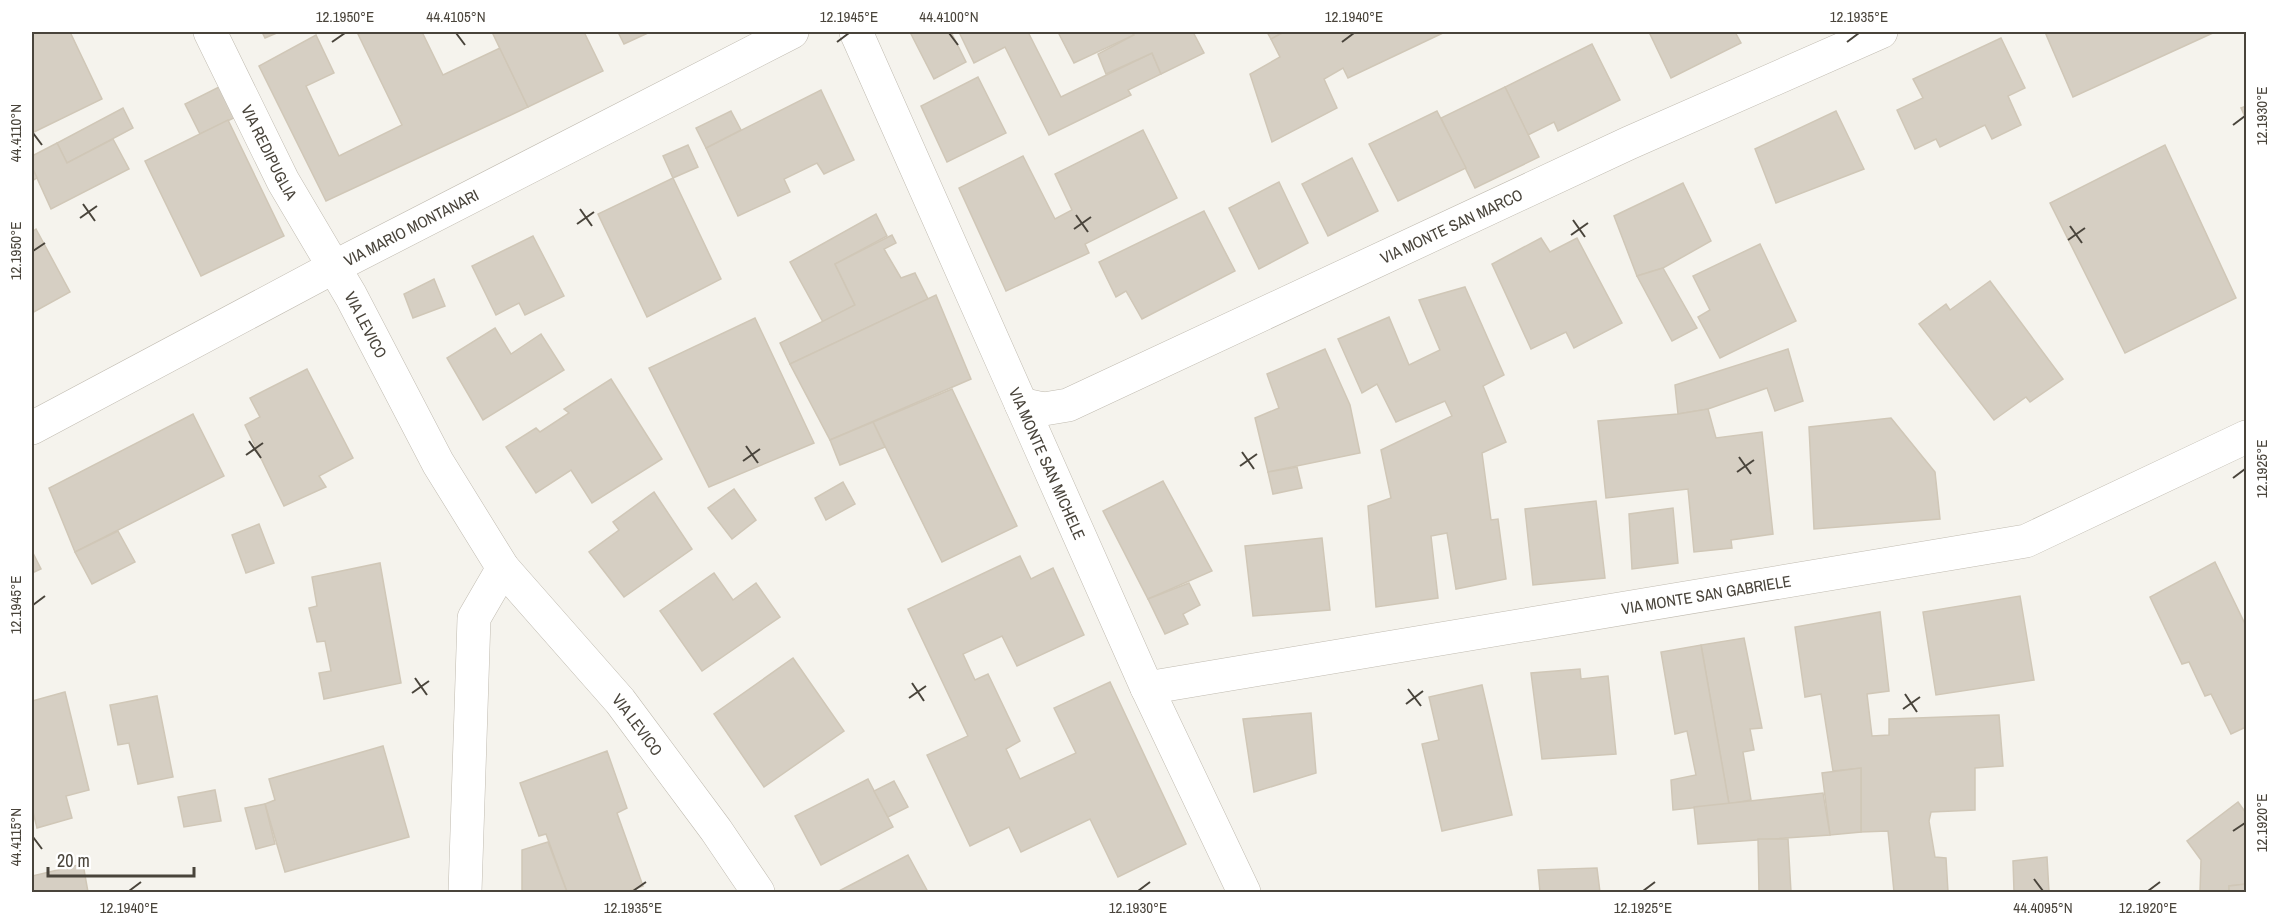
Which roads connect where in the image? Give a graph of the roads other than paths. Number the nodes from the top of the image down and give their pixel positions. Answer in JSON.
{"nodes":[{"id":1,"x":210,"y":32,"type":"edge"},
{"id":2,"x":792,"y":32,"type":"edge"},
{"id":3,"x":856,"y":32,"type":"edge"},
{"id":4,"x":1881,"y":32,"type":"edge"},
{"id":5,"x":334,"y":267,"type":"junction"},
{"id":6,"x":1022,"y":404,"type":"junction"},
{"id":7,"x":32,"y":428,"type":"edge"},
{"id":8,"x":2247,"y":437,"type":"edge"},
{"id":9,"x":503,"y":568,"type":"junction"},
{"id":10,"x":1147,"y":687,"type":"junction"},
{"id":11,"x":465,"y":892,"type":"edge"},
{"id":12,"x":758,"y":892,"type":"edge"},
{"id":13,"x":1245,"y":892,"type":"edge"}],
"edges":[{"from":1,"to":5,"type":"street","name":"VIA REDIPUGLIA"},
{"from":2,"to":5,"type":"street","name":"VIA MARIO MONTANARI"},
{"from":3,"to":6,"type":"street","name":"VIA MONTE SAN MICHELE"},
{"from":4,"to":6,"type":"street","name":"VIA MONTE SAN MARCO"},
{"from":5,"to":7,"type":"street","name":"VIA MARIO MONTANARI"},
{"from":5,"to":9,"type":"street","name":"VIA LEVICO"},
{"from":6,"to":10,"type":"street","name":"VIA MONTE SAN MICHELE"},
{"from":8,"to":10,"type":"street","name":"VIA MONTE SAN GABRIELE"},
{"from":9,"to":11,"type":"street"},
{"from":9,"to":12,"type":"street","name":"VIA LEVICO"},
{"from":10,"to":13,"type":"street","name":"VIA MONTE SAN MICHELE"}]}
